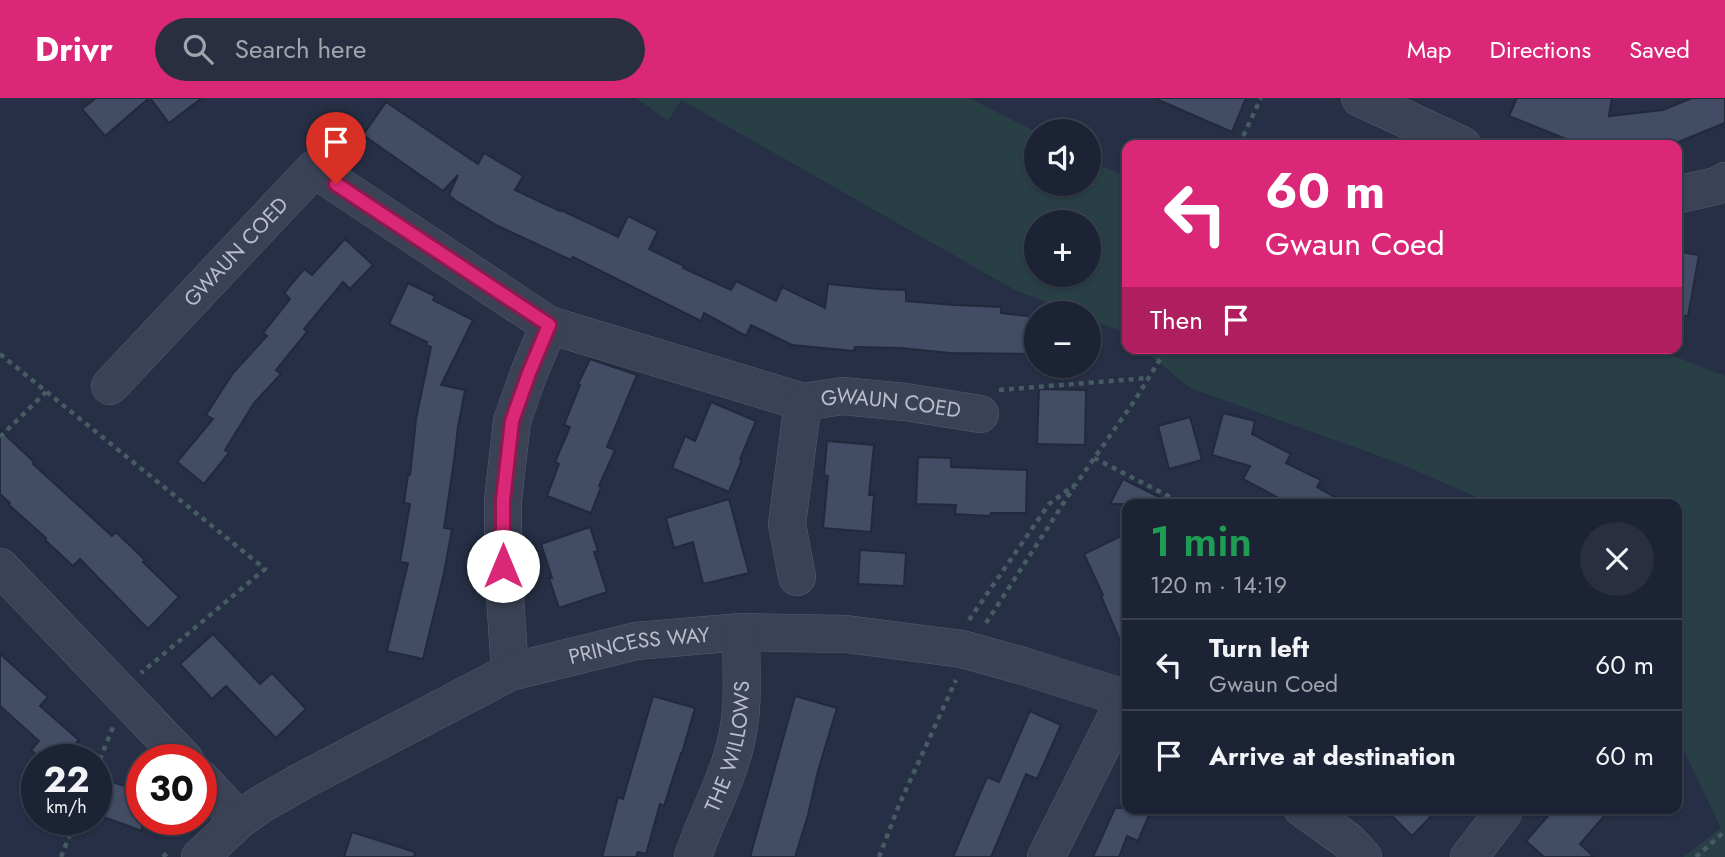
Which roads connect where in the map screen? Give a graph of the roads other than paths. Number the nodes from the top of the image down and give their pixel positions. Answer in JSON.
{"nodes":[{"id":1,"x":1372,"y":100,"type":"edge"},
{"id":2,"x":1452,"y":140,"type":"edge"},
{"id":3,"x":1725,"y":181,"type":"edge"},
{"id":4,"x":1682,"y":194,"type":"edge"},
{"id":5,"x":549,"y":325,"type":"junction"},
{"id":6,"x":110,"y":386,"type":"dead end"},
{"id":7,"x":803,"y":402,"type":"junction"},
{"id":8,"x":975,"y":413,"type":"road end"},
{"id":9,"x":0,"y":567,"type":"edge"},
{"id":10,"x":797,"y":576,"type":"dead end"},
{"id":11,"x":741,"y":632,"type":"junction"},
{"id":12,"x":510,"y":672,"type":"junction"},
{"id":13,"x":1122,"y":697,"type":"edge"},
{"id":14,"x":1122,"y":706,"type":"edge"},
{"id":15,"x":170,"y":744,"type":"edge"},
{"id":16,"x":217,"y":796,"type":"edge"},
{"id":17,"x":1311,"y":814,"type":"edge"},
{"id":18,"x":1502,"y":814,"type":"edge"},
{"id":19,"x":239,"y":820,"type":"junction"},
{"id":20,"x":200,"y":857,"type":"edge"},
{"id":21,"x":693,"y":857,"type":"edge"},
{"id":22,"x":1046,"y":857,"type":"edge"},
{"id":23,"x":1363,"y":857,"type":"edge"},
{"id":24,"x":1469,"y":857,"type":"edge"}],
"edges":[{"from":1,"to":2,"type":"street"},
{"from":3,"to":4,"type":"street"},
{"from":5,"to":6,"type":"street","name":"GWAUN COED"},
{"from":5,"to":7,"type":"street","name":"GWAUN COED"},
{"from":5,"to":12,"type":"street"},
{"from":7,"to":8,"type":"street","name":"GWAUN COED"},
{"from":7,"to":10,"type":"street","name":"GWAUN COED"},
{"from":9,"to":15,"type":"street"},
{"from":11,"to":12,"type":"street","name":"PRINCESS WAY"},
{"from":11,"to":13,"type":"street","name":"PRINCESS WAY"},
{"from":11,"to":21,"type":"street","name":"THE WILLOWS"},
{"from":12,"to":19,"type":"street","name":"PRINCESS WAY"},
{"from":14,"to":22,"type":"street"},
{"from":16,"to":19,"type":"street"},
{"from":17,"to":23,"type":"street"},
{"from":18,"to":24,"type":"street"},
{"from":19,"to":20,"type":"street","name":"PRINCESS WAY"}]}
